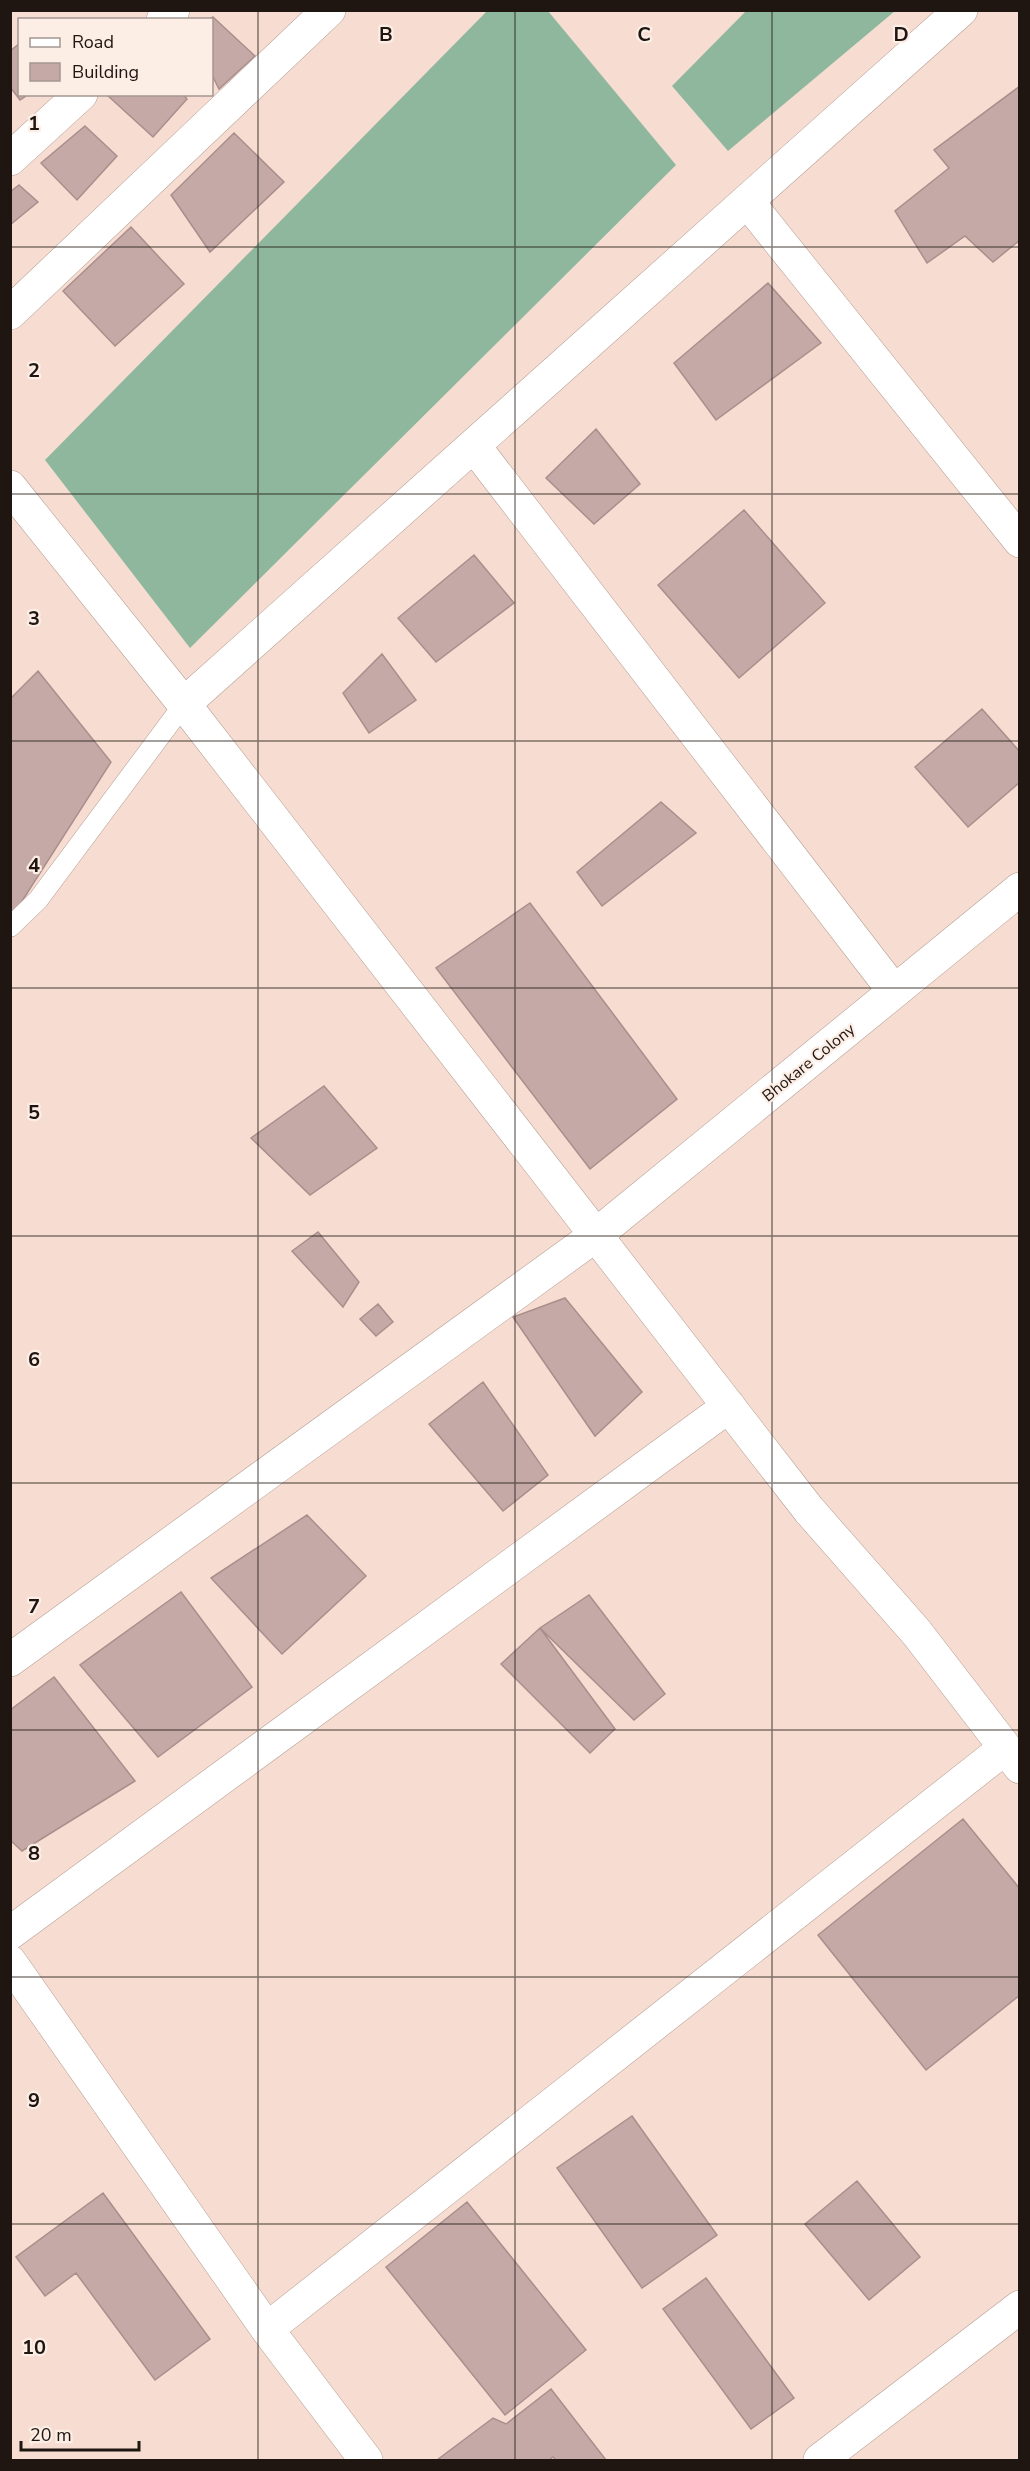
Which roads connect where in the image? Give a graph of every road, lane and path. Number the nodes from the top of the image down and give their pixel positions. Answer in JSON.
{"nodes":[{"id":1,"x":329,"y":10,"type":"edge"},
{"id":2,"x":961,"y":10,"type":"edge"},
{"id":3,"x":79,"y":96,"type":"edge"},
{"id":4,"x":10,"y":159,"type":"edge"},
{"id":5,"x":747,"y":201,"type":"junction"},
{"id":6,"x":10,"y":313,"type":"edge"},
{"id":7,"x":474,"y":446,"type":"junction"},
{"id":8,"x":10,"y":487,"type":"edge"},
{"id":9,"x":1015,"y":525,"type":"edge"},
{"id":10,"x":184,"y":704,"type":"junction"},
{"id":11,"x":1020,"y":889,"type":"edge"},
{"id":12,"x":10,"y":927,"type":"edge"},
{"id":13,"x":894,"y":991,"type":"junction"},
{"id":14,"x":596,"y":1235,"type":"junction"},
{"id":15,"x":729,"y":1406,"type":"junction"},
{"id":16,"x":10,"y":1660,"type":"edge"},
{"id":17,"x":1012,"y":1757,"type":"edge"},
{"id":18,"x":10,"y":1933,"type":"edge"},
{"id":19,"x":10,"y":1962,"type":"edge"},
{"id":20,"x":1020,"y":2307,"type":"edge"},
{"id":21,"x":267,"y":2329,"type":"junction"},
{"id":22,"x":366,"y":2460,"type":"edge"},
{"id":23,"x":820,"y":2460,"type":"edge"}],
"edges":[{"from":1,"to":6,"type":"street"},
{"from":2,"to":5,"type":"street"},
{"from":3,"to":4,"type":"street"},
{"from":5,"to":7,"type":"street"},
{"from":5,"to":9,"type":"street"},
{"from":7,"to":10,"type":"street"},
{"from":7,"to":13,"type":"street"},
{"from":8,"to":10,"type":"street"},
{"from":10,"to":12,"type":"lane"},
{"from":10,"to":14,"type":"street"},
{"from":11,"to":13,"type":"street","name":"Bhokare Colony"},
{"from":13,"to":14,"type":"street","name":"Bhokare Colony"},
{"from":14,"to":15,"type":"street"},
{"from":14,"to":16,"type":"street","name":"Bhokare Colony"},
{"from":15,"to":17,"type":"street"},
{"from":15,"to":18,"type":"street"},
{"from":17,"to":21,"type":"street"},
{"from":19,"to":21,"type":"street"},
{"from":20,"to":23,"type":"street"},
{"from":21,"to":22,"type":"street"}]}
